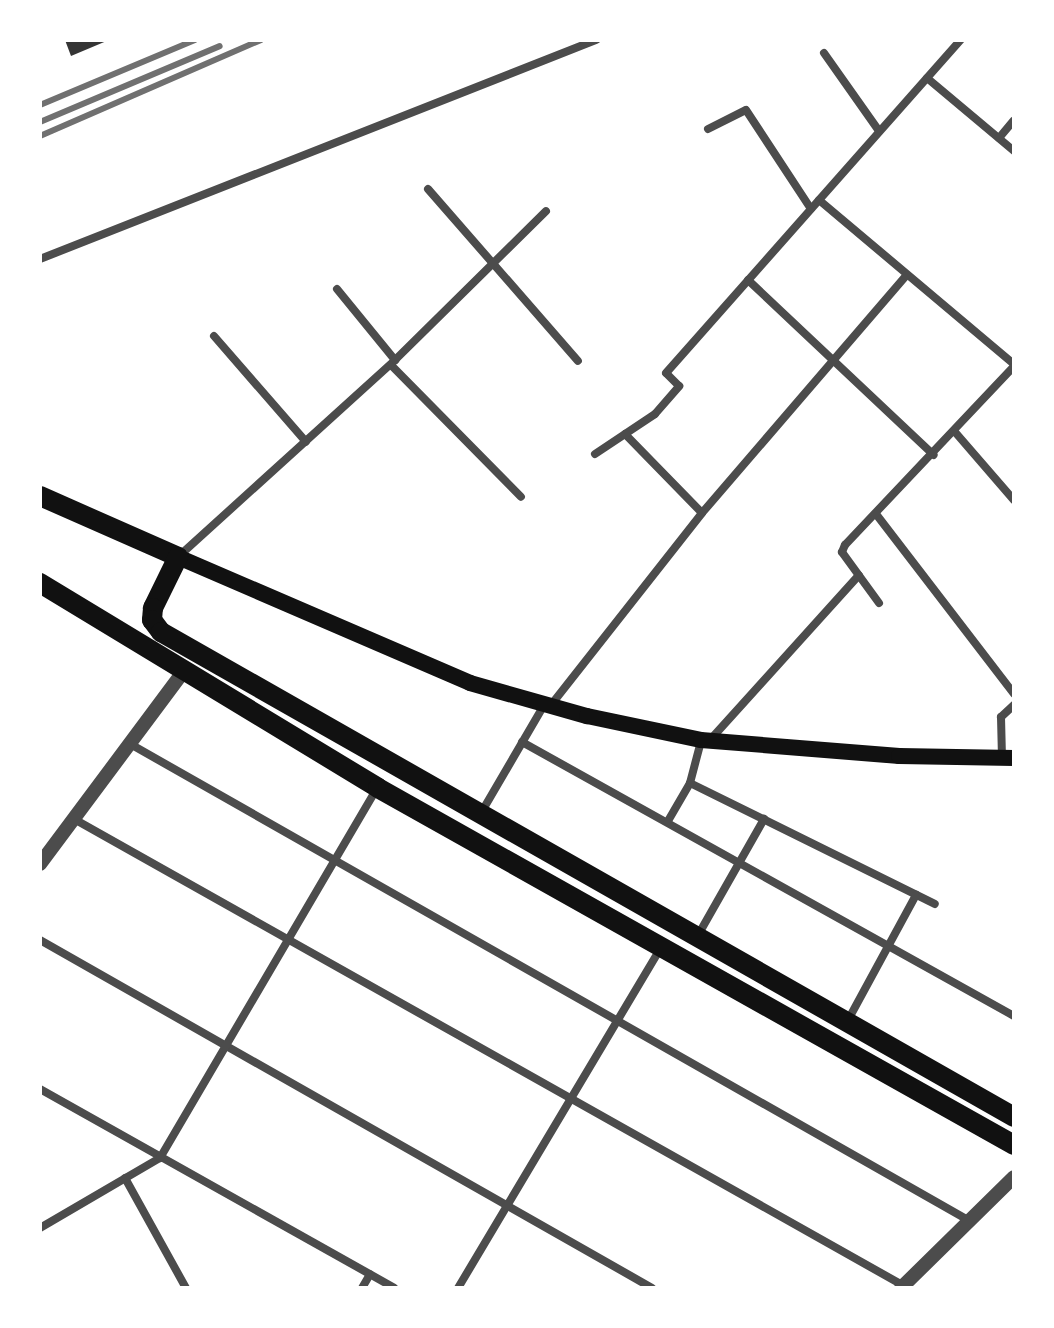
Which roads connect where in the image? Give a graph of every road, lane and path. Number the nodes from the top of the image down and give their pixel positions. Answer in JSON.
{"nodes":[{"id":1,"x":596,"y":40,"type":"edge"},
{"id":2,"x":961,"y":40,"type":"edge"},
{"id":3,"x":824,"y":53,"type":"dead end"},
{"id":4,"x":927,"y":78,"type":"junction"},
{"id":5,"x":1014,"y":120,"type":"edge"},
{"id":6,"x":708,"y":129,"type":"dead end"},
{"id":7,"x":879,"y":131,"type":"junction"},
{"id":8,"x":999,"y":138,"type":"junction"},
{"id":9,"x":1014,"y":151,"type":"edge"},
{"id":10,"x":428,"y":189,"type":"dead end"},
{"id":11,"x":819,"y":200,"type":"junction"},
{"id":12,"x":811,"y":209,"type":"junction"},
{"id":13,"x":546,"y":211,"type":"dead end"},
{"id":14,"x":40,"y":259,"type":"edge"},
{"id":15,"x":495,"y":262,"type":"junction"},
{"id":16,"x":907,"y":275,"type":"junction"},
{"id":17,"x":748,"y":280,"type":"junction"},
{"id":18,"x":337,"y":289,"type":"dead end"},
{"id":19,"x":214,"y":336,"type":"dead end"},
{"id":20,"x":834,"y":360,"type":"junction"},
{"id":21,"x":578,"y":361,"type":"dead end"},
{"id":22,"x":393,"y":362,"type":"junction"},
{"id":23,"x":1014,"y":365,"type":"edge"},
{"id":24,"x":955,"y":432,"type":"junction"},
{"id":25,"x":625,"y":434,"type":"junction"},
{"id":26,"x":306,"y":442,"type":"junction"},
{"id":27,"x":595,"y":454,"type":"dead end"},
{"id":28,"x":934,"y":455,"type":"junction"},
{"id":29,"x":40,"y":496,"type":"edge"},
{"id":30,"x":521,"y":497,"type":"dead end"},
{"id":31,"x":1014,"y":500,"type":"edge"},
{"id":32,"x":702,"y":513,"type":"junction"},
{"id":33,"x":876,"y":514,"type":"junction"},
{"id":34,"x":178,"y":557,"type":"junction"},
{"id":35,"x":859,"y":575,"type":"junction"},
{"id":36,"x":40,"y":583,"type":"edge"},
{"id":37,"x":879,"y":603,"type":"dead end"},
{"id":38,"x":184,"y":671,"type":"junction"},
{"id":39,"x":1014,"y":694,"type":"edge"},
{"id":40,"x":548,"y":705,"type":"junction"},
{"id":41,"x":1014,"y":705,"type":"edge"},
{"id":42,"x":705,"y":740,"type":"junction"},
{"id":43,"x":522,"y":742,"type":"junction"},
{"id":44,"x":132,"y":745,"type":"junction"},
{"id":45,"x":1008,"y":758,"type":"edge"},
{"id":46,"x":690,"y":783,"type":"junction"},
{"id":47,"x":378,"y":788,"type":"junction"},
{"id":48,"x":481,"y":813,"type":"junction"},
{"id":49,"x":74,"y":819,"type":"junction"},
{"id":50,"x":764,"y":819,"type":"junction"},
{"id":51,"x":668,"y":821,"type":"junction"},
{"id":52,"x":333,"y":857,"type":"junction"},
{"id":53,"x":739,"y":863,"type":"junction"},
{"id":54,"x":40,"y":864,"type":"edge"},
{"id":55,"x":916,"y":895,"type":"junction"},
{"id":56,"x":935,"y":904,"type":"dead end"},
{"id":57,"x":696,"y":938,"type":"junction"},
{"id":58,"x":286,"y":939,"type":"junction"},
{"id":59,"x":40,"y":940,"type":"edge"},
{"id":60,"x":661,"y":946,"type":"junction"},
{"id":61,"x":889,"y":946,"type":"junction"},
{"id":62,"x":1014,"y":1016,"type":"edge"},
{"id":63,"x":618,"y":1018,"type":"junction"},
{"id":64,"x":847,"y":1023,"type":"junction"},
{"id":65,"x":223,"y":1048,"type":"junction"},
{"id":66,"x":40,"y":1089,"type":"edge"},
{"id":67,"x":570,"y":1099,"type":"junction"},
{"id":68,"x":1014,"y":1117,"type":"edge"},
{"id":69,"x":1014,"y":1145,"type":"edge"},
{"id":70,"x":160,"y":1158,"type":"junction"},
{"id":71,"x":1014,"y":1177,"type":"edge"},
{"id":72,"x":125,"y":1178,"type":"junction"},
{"id":73,"x":506,"y":1207,"type":"junction"},
{"id":74,"x":968,"y":1220,"type":"junction"},
{"id":75,"x":40,"y":1228,"type":"edge"},
{"id":76,"x":370,"y":1274,"type":"junction"},
{"id":77,"x":902,"y":1287,"type":"edge"},
{"id":78,"x":186,"y":1288,"type":"edge"},
{"id":79,"x":362,"y":1288,"type":"edge"},
{"id":80,"x":394,"y":1288,"type":"edge"},
{"id":81,"x":458,"y":1288,"type":"edge"},
{"id":82,"x":652,"y":1288,"type":"edge"}],
"edges":[{"from":1,"to":14,"type":"street"},
{"from":2,"to":4,"type":"street"},
{"from":3,"to":7,"type":"street"},
{"from":4,"to":7,"type":"street"},
{"from":4,"to":8,"type":"street"},
{"from":5,"to":8,"type":"street"},
{"from":6,"to":12,"type":"street"},
{"from":7,"to":11,"type":"street"},
{"from":8,"to":9,"type":"street"},
{"from":10,"to":15,"type":"street"},
{"from":11,"to":12,"type":"street"},
{"from":11,"to":16,"type":"street"},
{"from":12,"to":17,"type":"street"},
{"from":13,"to":15,"type":"street"},
{"from":15,"to":21,"type":"street"},
{"from":15,"to":22,"type":"street"},
{"from":16,"to":20,"type":"street"},
{"from":16,"to":23,"type":"street"},
{"from":17,"to":20,"type":"street"},
{"from":17,"to":25,"type":"street"},
{"from":18,"to":22,"type":"street"},
{"from":19,"to":26,"type":"street"},
{"from":20,"to":28,"type":"street"},
{"from":20,"to":32,"type":"street"},
{"from":22,"to":26,"type":"street"},
{"from":22,"to":30,"type":"street"},
{"from":23,"to":24,"type":"street"},
{"from":24,"to":28,"type":"street"},
{"from":24,"to":31,"type":"street"},
{"from":25,"to":27,"type":"street"},
{"from":25,"to":32,"type":"street"},
{"from":26,"to":34,"type":"street"},
{"from":28,"to":33,"type":"street"},
{"from":29,"to":34,"type":"main road"},
{"from":32,"to":40,"type":"street"},
{"from":33,"to":35,"type":"street"},
{"from":33,"to":39,"type":"street"},
{"from":34,"to":40,"type":"main road"},
{"from":34,"to":48,"type":"main road"},
{"from":35,"to":37,"type":"street"},
{"from":35,"to":42,"type":"street"},
{"from":36,"to":38,"type":"main road"},
{"from":38,"to":44,"type":"street"},
{"from":38,"to":47,"type":"main road"},
{"from":40,"to":42,"type":"main road"},
{"from":40,"to":43,"type":"street"},
{"from":41,"to":45,"type":"street"},
{"from":42,"to":45,"type":"main road"},
{"from":42,"to":46,"type":"street"},
{"from":43,"to":48,"type":"street"},
{"from":43,"to":51,"type":"street"},
{"from":44,"to":49,"type":"street"},
{"from":44,"to":52,"type":"street"},
{"from":46,"to":50,"type":"street"},
{"from":46,"to":51,"type":"street"},
{"from":47,"to":52,"type":"street"},
{"from":47,"to":60,"type":"main road"},
{"from":48,"to":57,"type":"main road"},
{"from":49,"to":54,"type":"street"},
{"from":49,"to":58,"type":"street"},
{"from":50,"to":53,"type":"street"},
{"from":50,"to":55,"type":"street"},
{"from":51,"to":53,"type":"street"},
{"from":52,"to":58,"type":"street"},
{"from":52,"to":63,"type":"street"},
{"from":53,"to":57,"type":"street"},
{"from":53,"to":61,"type":"street"},
{"from":55,"to":56,"type":"street"},
{"from":55,"to":61,"type":"street"},
{"from":57,"to":64,"type":"main road"},
{"from":58,"to":65,"type":"street"},
{"from":58,"to":67,"type":"street"},
{"from":59,"to":65,"type":"street"},
{"from":60,"to":63,"type":"street"},
{"from":60,"to":69,"type":"main road"},
{"from":61,"to":62,"type":"street"},
{"from":61,"to":64,"type":"street"},
{"from":63,"to":67,"type":"street"},
{"from":63,"to":74,"type":"street"},
{"from":64,"to":68,"type":"main road"},
{"from":65,"to":70,"type":"street"},
{"from":65,"to":73,"type":"street"},
{"from":66,"to":70,"type":"street"},
{"from":67,"to":73,"type":"street"},
{"from":67,"to":77,"type":"street"},
{"from":70,"to":72,"type":"street"},
{"from":70,"to":76,"type":"street"},
{"from":71,"to":74,"type":"street"},
{"from":72,"to":75,"type":"street"},
{"from":72,"to":78,"type":"street"},
{"from":73,"to":81,"type":"street"},
{"from":73,"to":82,"type":"street"},
{"from":74,"to":77,"type":"street"},
{"from":76,"to":79,"type":"street"},
{"from":76,"to":80,"type":"street"}]}
